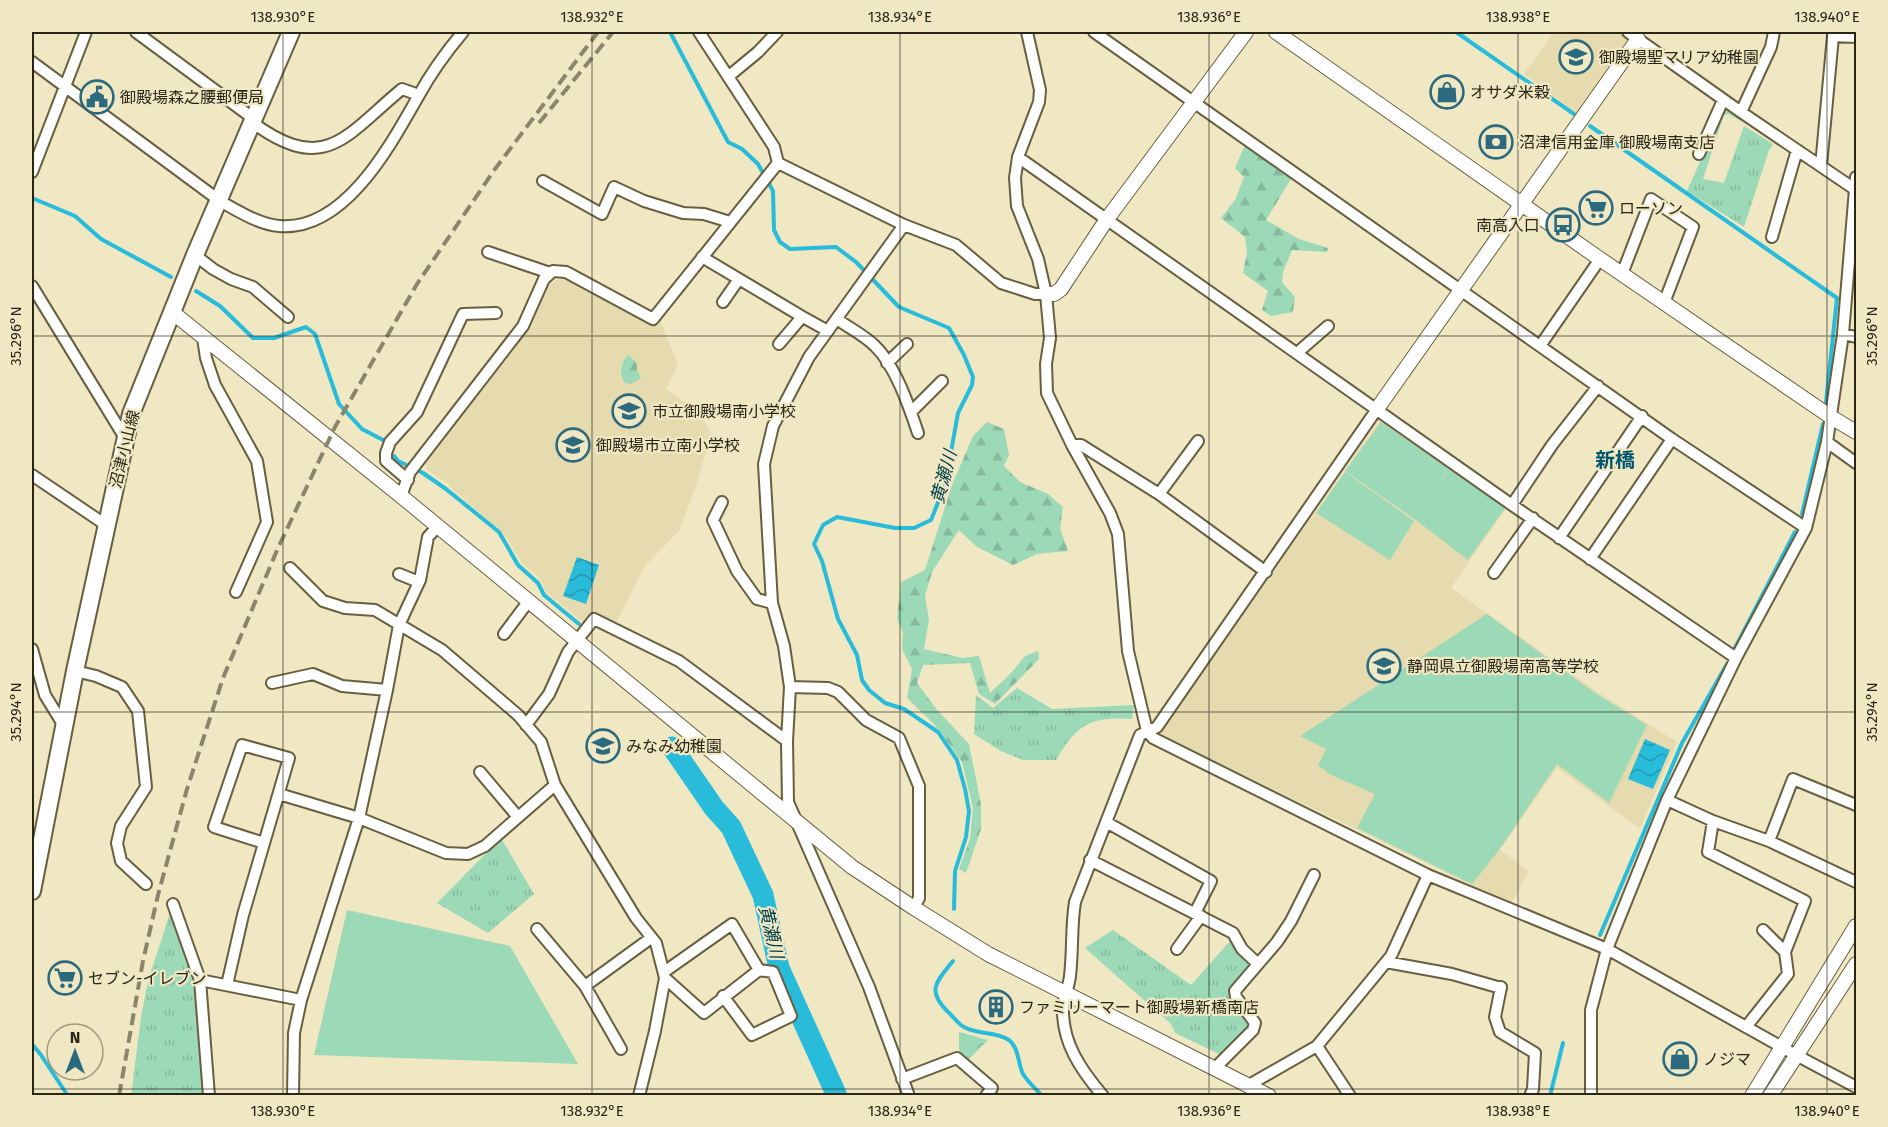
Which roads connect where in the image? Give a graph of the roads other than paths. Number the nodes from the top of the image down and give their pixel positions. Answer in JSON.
{"nodes":[{"id":1,"x":86,"y":32,"type":"edge"},
{"id":2,"x":136,"y":32,"type":"edge"},
{"id":3,"x":291,"y":32,"type":"edge"},
{"id":4,"x":463,"y":32,"type":"edge"},
{"id":5,"x":699,"y":32,"type":"edge"},
{"id":6,"x":777,"y":32,"type":"edge"},
{"id":7,"x":1027,"y":32,"type":"edge"},
{"id":8,"x":1094,"y":32,"type":"edge"},
{"id":9,"x":1246,"y":32,"type":"edge"},
{"id":10,"x":1276,"y":32,"type":"edge"},
{"id":11,"x":1774,"y":32,"type":"edge"},
{"id":12,"x":1633,"y":35,"type":"edge"},
{"id":13,"x":1857,"y":37,"type":"edge"},
{"id":14,"x":32,"y":62,"type":"edge"},
{"id":15,"x":729,"y":76,"type":"junction"},
{"id":16,"x":64,"y":86,"type":"junction"},
{"id":17,"x":419,"y":95,"type":"junction"},
{"id":18,"x":1723,"y":100,"type":"junction"},
{"id":19,"x":1193,"y":102,"type":"junction"},
{"id":20,"x":1741,"y":112,"type":"junction"},
{"id":21,"x":254,"y":121,"type":"junction"},
{"id":22,"x":1797,"y":150,"type":"junction"},
{"id":23,"x":1699,"y":154,"type":"dead end"},
{"id":24,"x":1018,"y":157,"type":"junction"},
{"id":25,"x":1821,"y":166,"type":"junction"},
{"id":26,"x":775,"y":167,"type":"junction"},
{"id":27,"x":32,"y":172,"type":"edge"},
{"id":28,"x":1857,"y":177,"type":"edge"},
{"id":29,"x":543,"y":181,"type":"dead end"},
{"id":30,"x":1856,"y":190,"type":"edge"},
{"id":31,"x":220,"y":201,"type":"junction"},
{"id":32,"x":1522,"y":204,"type":"junction"},
{"id":33,"x":1107,"y":219,"type":"junction"},
{"id":34,"x":730,"y":222,"type":"junction"},
{"id":35,"x":903,"y":225,"type":"junction"},
{"id":36,"x":1772,"y":237,"type":"dead end"},
{"id":37,"x":1855,"y":237,"type":"edge"},
{"id":38,"x":488,"y":252,"type":"dead end"},
{"id":39,"x":195,"y":255,"type":"junction"},
{"id":40,"x":702,"y":257,"type":"junction"},
{"id":41,"x":1600,"y":260,"type":"junction"},
{"id":42,"x":550,"y":273,"type":"junction"},
{"id":43,"x":1622,"y":274,"type":"junction"},
{"id":44,"x":739,"y":279,"type":"junction"},
{"id":45,"x":32,"y":286,"type":"edge"},
{"id":46,"x":1460,"y":290,"type":"junction"},
{"id":47,"x":1047,"y":294,"type":"junction"},
{"id":48,"x":723,"y":302,"type":"dead end"},
{"id":49,"x":1664,"y":303,"type":"junction"},
{"id":50,"x":172,"y":312,"type":"junction"},
{"id":51,"x":496,"y":313,"type":"dead end"},
{"id":52,"x":288,"y":317,"type":"dead end"},
{"id":53,"x":802,"y":317,"type":"junction"},
{"id":54,"x":837,"y":319,"type":"junction"},
{"id":55,"x":1328,"y":326,"type":"dead end"},
{"id":56,"x":828,"y":331,"type":"junction"},
{"id":57,"x":1843,"y":334,"type":"junction"},
{"id":58,"x":1857,"y":337,"type":"edge"},
{"id":59,"x":203,"y":338,"type":"junction"},
{"id":60,"x":779,"y":344,"type":"dead end"},
{"id":61,"x":907,"y":344,"type":"dead end"},
{"id":62,"x":1540,"y":346,"type":"junction"},
{"id":63,"x":1297,"y":353,"type":"junction"},
{"id":64,"x":887,"y":363,"type":"junction"},
{"id":65,"x":942,"y":381,"type":"dead end"},
{"id":66,"x":1598,"y":386,"type":"junction"},
{"id":67,"x":1377,"y":409,"type":"junction"},
{"id":68,"x":911,"y":412,"type":"junction"},
{"id":69,"x":1642,"y":416,"type":"junction"},
{"id":70,"x":1831,"y":417,"type":"junction"},
{"id":71,"x":918,"y":432,"type":"dead end"},
{"id":72,"x":1857,"y":432,"type":"edge"},
{"id":73,"x":125,"y":438,"type":"junction"},
{"id":74,"x":1672,"y":439,"type":"junction"},
{"id":75,"x":1198,"y":441,"type":"dead end"},
{"id":76,"x":1827,"y":442,"type":"junction"},
{"id":77,"x":1072,"y":445,"type":"junction"},
{"id":78,"x":1857,"y":463,"type":"edge"},
{"id":79,"x":32,"y":475,"type":"edge"},
{"id":80,"x":409,"y":476,"type":"junction"},
{"id":81,"x":1159,"y":494,"type":"junction"},
{"id":82,"x":401,"y":496,"type":"junction"},
{"id":83,"x":722,"y":502,"type":"dead end"},
{"id":84,"x":1512,"y":505,"type":"junction"},
{"id":85,"x":1533,"y":518,"type":"junction"},
{"id":86,"x":106,"y":525,"type":"junction"},
{"id":87,"x":437,"y":527,"type":"junction"},
{"id":88,"x":1806,"y":528,"type":"junction"},
{"id":89,"x":1559,"y":538,"type":"junction"},
{"id":90,"x":1590,"y":560,"type":"junction"},
{"id":91,"x":290,"y":568,"type":"dead end"},
{"id":92,"x":1266,"y":572,"type":"junction"},
{"id":93,"x":1494,"y":573,"type":"dead end"},
{"id":94,"x":399,"y":574,"type":"dead end"},
{"id":95,"x":419,"y":582,"type":"junction"},
{"id":96,"x":236,"y":592,"type":"dead end"},
{"id":97,"x":528,"y":602,"type":"junction"},
{"id":98,"x":772,"y":603,"type":"junction"},
{"id":99,"x":399,"y":625,"type":"junction"},
{"id":100,"x":504,"y":634,"type":"dead end"},
{"id":101,"x":576,"y":642,"type":"junction"},
{"id":102,"x":32,"y":648,"type":"edge"},
{"id":103,"x":1736,"y":658,"type":"junction"},
{"id":104,"x":75,"y":671,"type":"junction"},
{"id":105,"x":272,"y":683,"type":"dead end"},
{"id":106,"x":790,"y":687,"type":"junction"},
{"id":107,"x":387,"y":690,"type":"junction"},
{"id":108,"x":526,"y":725,"type":"junction"},
{"id":109,"x":64,"y":726,"type":"junction"},
{"id":110,"x":1147,"y":731,"type":"junction"},
{"id":111,"x":787,"y":741,"type":"junction"},
{"id":112,"x":480,"y":772,"type":"dead end"},
{"id":113,"x":555,"y":785,"type":"junction"},
{"id":114,"x":279,"y":795,"type":"junction"},
{"id":115,"x":1667,"y":800,"type":"junction"},
{"id":116,"x":1857,"y":805,"type":"edge"},
{"id":117,"x":359,"y":818,"type":"junction"},
{"id":118,"x":518,"y":818,"type":"junction"},
{"id":119,"x":1713,"y":821,"type":"junction"},
{"id":120,"x":796,"y":822,"type":"junction"},
{"id":121,"x":1106,"y":822,"type":"junction"},
{"id":122,"x":36,"y":840,"type":"edge"},
{"id":123,"x":1769,"y":841,"type":"junction"},
{"id":124,"x":264,"y":843,"type":"junction"},
{"id":125,"x":1090,"y":860,"type":"junction"},
{"id":126,"x":1314,"y":875,"type":"dead end"},
{"id":127,"x":1428,"y":875,"type":"junction"},
{"id":128,"x":32,"y":882,"type":"edge"},
{"id":129,"x":1857,"y":882,"type":"edge"},
{"id":130,"x":146,"y":884,"type":"dead end"},
{"id":131,"x":173,"y":904,"type":"dead end"},
{"id":132,"x":914,"y":908,"type":"junction"},
{"id":133,"x":1198,"y":914,"type":"junction"},
{"id":134,"x":1857,"y":926,"type":"edge"},
{"id":135,"x":537,"y":928,"type":"dead end"},
{"id":136,"x":1763,"y":930,"type":"dead end"},
{"id":137,"x":651,"y":938,"type":"junction"},
{"id":138,"x":1177,"y":949,"type":"dead end"},
{"id":139,"x":1607,"y":949,"type":"junction"},
{"id":140,"x":1785,"y":952,"type":"junction"},
{"id":141,"x":1386,"y":962,"type":"junction"},
{"id":142,"x":1257,"y":963,"type":"junction"},
{"id":143,"x":1857,"y":964,"type":"edge"},
{"id":144,"x":759,"y":970,"type":"junction"},
{"id":145,"x":664,"y":975,"type":"junction"},
{"id":146,"x":200,"y":980,"type":"junction"},
{"id":147,"x":227,"y":985,"type":"junction"},
{"id":148,"x":585,"y":986,"type":"junction"},
{"id":149,"x":1066,"y":993,"type":"junction"},
{"id":150,"x":723,"y":996,"type":"junction"},
{"id":151,"x":301,"y":1000,"type":"junction"},
{"id":152,"x":1746,"y":1026,"type":"junction"},
{"id":153,"x":1317,"y":1046,"type":"junction"},
{"id":154,"x":1783,"y":1048,"type":"junction"},
{"id":155,"x":621,"y":1049,"type":"dead end"},
{"id":156,"x":1796,"y":1055,"type":"junction"},
{"id":157,"x":1215,"y":1068,"type":"junction"},
{"id":158,"x":902,"y":1079,"type":"junction"},
{"id":159,"x":1249,"y":1085,"type":"junction"},
{"id":160,"x":1857,"y":1087,"type":"edge"},
{"id":161,"x":209,"y":1095,"type":"edge"},
{"id":162,"x":292,"y":1095,"type":"edge"},
{"id":163,"x":639,"y":1095,"type":"edge"},
{"id":164,"x":909,"y":1095,"type":"edge"},
{"id":165,"x":986,"y":1095,"type":"edge"},
{"id":166,"x":1102,"y":1095,"type":"edge"},
{"id":167,"x":1269,"y":1095,"type":"edge"},
{"id":168,"x":1350,"y":1095,"type":"edge"},
{"id":169,"x":1530,"y":1095,"type":"edge"},
{"id":170,"x":1591,"y":1095,"type":"edge"},
{"id":171,"x":1752,"y":1095,"type":"edge"},
{"id":172,"x":1770,"y":1095,"type":"edge"}],
"edges":[{"from":1,"to":16,"type":"street"},
{"from":2,"to":21,"type":"street"},
{"from":3,"to":21,"type":"main road","name":"沼津小山線"},
{"from":4,"to":17,"type":"street"},
{"from":5,"to":15,"type":"street"},
{"from":6,"to":15,"type":"street"},
{"from":7,"to":24,"type":"street"},
{"from":8,"to":19,"type":"street"},
{"from":9,"to":19,"type":"street"},
{"from":10,"to":32,"type":"street"},
{"from":11,"to":20,"type":"street"},
{"from":12,"to":18,"type":"street"},
{"from":12,"to":32,"type":"street"},
{"from":13,"to":25,"type":"street"},
{"from":14,"to":16,"type":"street"},
{"from":15,"to":26,"type":"street"},
{"from":16,"to":27,"type":"street"},
{"from":16,"to":31,"type":"street"},
{"from":17,"to":21,"type":"street"},
{"from":17,"to":31,"type":"street"},
{"from":18,"to":20,"type":"street"},
{"from":18,"to":23,"type":"street"},
{"from":19,"to":33,"type":"street"},
{"from":19,"to":46,"type":"street"},
{"from":20,"to":22,"type":"street"},
{"from":21,"to":31,"type":"main road","name":"沼津小山線"},
{"from":22,"to":25,"type":"street"},
{"from":22,"to":36,"type":"street"},
{"from":24,"to":33,"type":"street"},
{"from":24,"to":47,"type":"street"},
{"from":25,"to":30,"type":"street"},
{"from":26,"to":34,"type":"street"},
{"from":26,"to":35,"type":"street"},
{"from":28,"to":30,"type":"street"},
{"from":29,"to":34,"type":"street"},
{"from":30,"to":37,"type":"street"},
{"from":31,"to":39,"type":"main road","name":"沼津小山線"},
{"from":32,"to":41,"type":"street"},
{"from":32,"to":46,"type":"street"},
{"from":33,"to":47,"type":"street"},
{"from":33,"to":63,"type":"street"},
{"from":34,"to":40,"type":"street"},
{"from":35,"to":47,"type":"street"},
{"from":35,"to":54,"type":"street"},
{"from":37,"to":57,"type":"street"},
{"from":38,"to":42,"type":"street"},
{"from":39,"to":50,"type":"main road","name":"沼津小山線"},
{"from":39,"to":52,"type":"street"},
{"from":40,"to":42,"type":"street"},
{"from":40,"to":44,"type":"street"},
{"from":41,"to":43,"type":"street"},
{"from":41,"to":62,"type":"street"},
{"from":42,"to":80,"type":"street"},
{"from":43,"to":49,"type":"street"},
{"from":43,"to":49,"type":"street"},
{"from":44,"to":48,"type":"street"},
{"from":44,"to":53,"type":"street"},
{"from":45,"to":73,"type":"street"},
{"from":46,"to":62,"type":"street"},
{"from":46,"to":67,"type":"street"},
{"from":47,"to":77,"type":"street"},
{"from":49,"to":70,"type":"street"},
{"from":50,"to":59,"type":"street"},
{"from":50,"to":73,"type":"main road","name":"沼津小山線"},
{"from":51,"to":80,"type":"street"},
{"from":53,"to":56,"type":"street"},
{"from":53,"to":60,"type":"street"},
{"from":54,"to":56,"type":"street"},
{"from":54,"to":64,"type":"street"},
{"from":55,"to":63,"type":"street"},
{"from":56,"to":98,"type":"street"},
{"from":57,"to":58,"type":"street"},
{"from":57,"to":70,"type":"street"},
{"from":59,"to":82,"type":"street"},
{"from":59,"to":96,"type":"street"},
{"from":61,"to":64,"type":"street"},
{"from":62,"to":66,"type":"street"},
{"from":63,"to":67,"type":"street"},
{"from":64,"to":68,"type":"street"},
{"from":65,"to":68,"type":"street"},
{"from":66,"to":69,"type":"street"},
{"from":66,"to":84,"type":"street"},
{"from":67,"to":84,"type":"street"},
{"from":67,"to":92,"type":"street"},
{"from":68,"to":71,"type":"street"},
{"from":69,"to":74,"type":"street"},
{"from":69,"to":89,"type":"street"},
{"from":70,"to":72,"type":"street"},
{"from":70,"to":76,"type":"street"},
{"from":73,"to":86,"type":"main road","name":"沼津小山線"},
{"from":74,"to":88,"type":"street"},
{"from":74,"to":90,"type":"street"},
{"from":75,"to":81,"type":"street"},
{"from":76,"to":78,"type":"street"},
{"from":76,"to":88,"type":"street"},
{"from":77,"to":81,"type":"street"},
{"from":77,"to":110,"type":"street"},
{"from":79,"to":86,"type":"street"},
{"from":80,"to":82,"type":"street"},
{"from":81,"to":92,"type":"street"},
{"from":82,"to":87,"type":"street"},
{"from":83,"to":98,"type":"street"},
{"from":84,"to":85,"type":"street"},
{"from":85,"to":89,"type":"street"},
{"from":85,"to":93,"type":"street"},
{"from":86,"to":104,"type":"main road","name":"沼津小山線"},
{"from":87,"to":95,"type":"street"},
{"from":87,"to":97,"type":"street"},
{"from":88,"to":103,"type":"street"},
{"from":89,"to":90,"type":"street"},
{"from":90,"to":103,"type":"street"},
{"from":91,"to":99,"type":"street"},
{"from":92,"to":110,"type":"street"},
{"from":94,"to":95,"type":"street"},
{"from":95,"to":99,"type":"street"},
{"from":97,"to":100,"type":"street"},
{"from":97,"to":101,"type":"street"},
{"from":98,"to":106,"type":"street"},
{"from":99,"to":107,"type":"street"},
{"from":99,"to":108,"type":"street"},
{"from":101,"to":108,"type":"street"},
{"from":101,"to":111,"type":"street"},
{"from":101,"to":120,"type":"street"},
{"from":102,"to":109,"type":"street"},
{"from":103,"to":115,"type":"street"},
{"from":104,"to":109,"type":"main road","name":"沼津小山線"},
{"from":104,"to":130,"type":"street"},
{"from":105,"to":107,"type":"street"},
{"from":106,"to":111,"type":"street"},
{"from":106,"to":132,"type":"street"},
{"from":107,"to":117,"type":"street"},
{"from":108,"to":113,"type":"street"},
{"from":109,"to":122,"type":"main road","name":"沼津小山線"},
{"from":110,"to":121,"type":"street"},
{"from":110,"to":127,"type":"street"},
{"from":111,"to":120,"type":"street"},
{"from":112,"to":118,"type":"street"},
{"from":113,"to":118,"type":"street"},
{"from":113,"to":137,"type":"street"},
{"from":114,"to":117,"type":"street"},
{"from":114,"to":124,"type":"street"},
{"from":114,"to":124,"type":"street"},
{"from":115,"to":119,"type":"street"},
{"from":115,"to":139,"type":"street"},
{"from":116,"to":123,"type":"street"},
{"from":117,"to":118,"type":"street"},
{"from":117,"to":151,"type":"street"},
{"from":119,"to":123,"type":"street"},
{"from":119,"to":140,"type":"street"},
{"from":120,"to":132,"type":"street"},
{"from":120,"to":158,"type":"street"},
{"from":121,"to":125,"type":"street"},
{"from":121,"to":133,"type":"street"},
{"from":122,"to":128,"type":"main road","name":"沼津小山線"},
{"from":123,"to":129,"type":"street"},
{"from":124,"to":147,"type":"street"},
{"from":125,"to":133,"type":"street"},
{"from":125,"to":149,"type":"street"},
{"from":126,"to":142,"type":"street"},
{"from":127,"to":139,"type":"street"},
{"from":127,"to":141,"type":"street"},
{"from":131,"to":146,"type":"street"},
{"from":132,"to":149,"type":"street"},
{"from":133,"to":138,"type":"street"},
{"from":133,"to":142,"type":"street"},
{"from":134,"to":154,"type":"street"},
{"from":135,"to":148,"type":"street"},
{"from":136,"to":140,"type":"street"},
{"from":137,"to":145,"type":"street"},
{"from":137,"to":148,"type":"street"},
{"from":139,"to":152,"type":"street"},
{"from":139,"to":170,"type":"street"},
{"from":140,"to":152,"type":"street"},
{"from":141,"to":153,"type":"street"},
{"from":141,"to":169,"type":"street"},
{"from":142,"to":157,"type":"street"},
{"from":143,"to":156,"type":"street"},
{"from":144,"to":145,"type":"street"},
{"from":144,"to":150,"type":"street"},
{"from":144,"to":150,"type":"street"},
{"from":145,"to":150,"type":"street"},
{"from":145,"to":163,"type":"street"},
{"from":146,"to":147,"type":"street"},
{"from":146,"to":161,"type":"street"},
{"from":147,"to":151,"type":"street"},
{"from":148,"to":155,"type":"street"},
{"from":149,"to":157,"type":"street"},
{"from":149,"to":166,"type":"street"},
{"from":151,"to":162,"type":"street"},
{"from":152,"to":154,"type":"street"},
{"from":153,"to":159,"type":"street"},
{"from":153,"to":168,"type":"street"},
{"from":154,"to":156,"type":"street"},
{"from":154,"to":171,"type":"street"},
{"from":156,"to":160,"type":"street"},
{"from":156,"to":172,"type":"street"},
{"from":157,"to":159,"type":"street"},
{"from":158,"to":164,"type":"street"},
{"from":158,"to":165,"type":"street"},
{"from":159,"to":167,"type":"street"}]}
